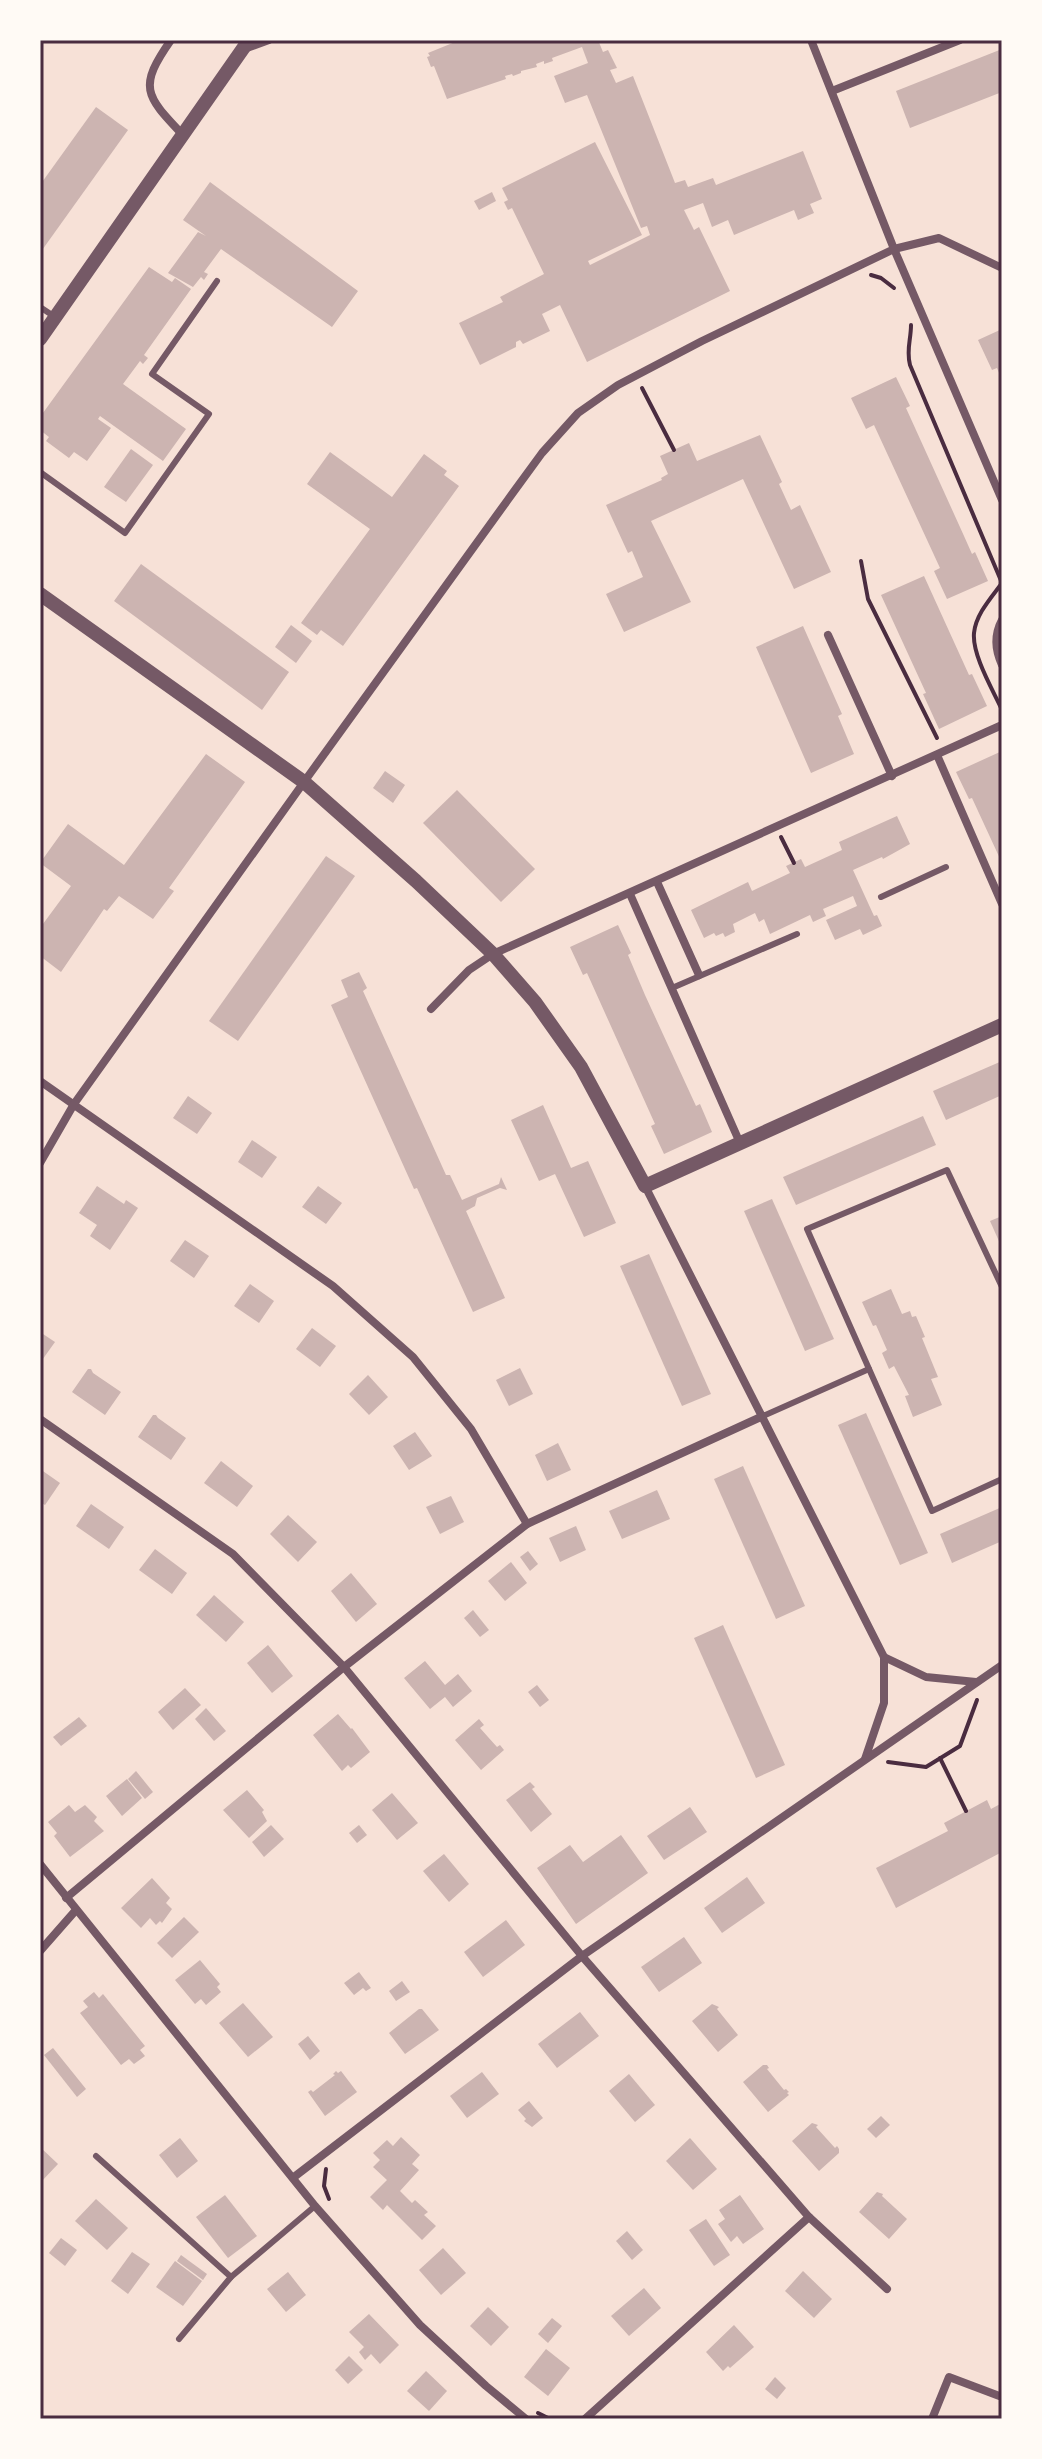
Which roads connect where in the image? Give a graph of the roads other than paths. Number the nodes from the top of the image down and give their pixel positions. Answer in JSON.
{"nodes":[{"id":1,"x":171,"y":40,"type":"edge"},
{"id":2,"x":269,"y":40,"type":"edge"},
{"id":3,"x":811,"y":40,"type":"edge"},
{"id":4,"x":960,"y":40,"type":"edge"},
{"id":5,"x":246,"y":45,"type":"edge"},
{"id":6,"x":832,"y":91,"type":"junction"},
{"id":7,"x":182,"y":134,"type":"junction"},
{"id":8,"x":894,"y":249,"type":"junction"},
{"id":9,"x":1002,"y":268,"type":"edge"},
{"id":10,"x":217,"y":281,"type":"dead end"},
{"id":11,"x":40,"y":307,"type":"edge"},
{"id":12,"x":55,"y":317,"type":"junction"},
{"id":13,"x":40,"y":339,"type":"edge"},
{"id":14,"x":40,"y":472,"type":"edge"},
{"id":15,"x":1002,"y":500,"type":"edge"},
{"id":16,"x":40,"y":594,"type":"edge"},
{"id":17,"x":1002,"y":620,"type":"edge"},
{"id":18,"x":828,"y":635,"type":"dead end"},
{"id":19,"x":999,"y":655,"type":"edge"},
{"id":20,"x":1002,"y":665,"type":"edge"},
{"id":21,"x":1002,"y":725,"type":"edge"},
{"id":22,"x":940,"y":753,"type":"junction"},
{"id":23,"x":892,"y":776,"type":"junction"},
{"id":24,"x":304,"y":782,"type":"junction"},
{"id":25,"x":946,"y":867,"type":"dead end"},
{"id":26,"x":657,"y":882,"type":"junction"},
{"id":27,"x":630,"y":894,"type":"junction"},
{"id":28,"x":881,"y":897,"type":"dead end"},
{"id":29,"x":1002,"y":904,"type":"edge"},
{"id":30,"x":797,"y":934,"type":"dead end"},
{"id":31,"x":493,"y":954,"type":"junction"},
{"id":32,"x":699,"y":975,"type":"junction"},
{"id":33,"x":672,"y":988,"type":"junction"},
{"id":34,"x":431,"y":1009,"type":"dead end"},
{"id":35,"x":1002,"y":1025,"type":"edge"},
{"id":36,"x":40,"y":1081,"type":"edge"},
{"id":37,"x":74,"y":1104,"type":"junction"},
{"id":38,"x":740,"y":1143,"type":"junction"},
{"id":39,"x":40,"y":1163,"type":"edge"},
{"id":40,"x":645,"y":1186,"type":"junction"},
{"id":41,"x":1002,"y":1287,"type":"edge"},
{"id":42,"x":869,"y":1369,"type":"junction"},
{"id":43,"x":763,"y":1416,"type":"junction"},
{"id":44,"x":40,"y":1419,"type":"edge"},
{"id":45,"x":1002,"y":1479,"type":"edge"},
{"id":46,"x":527,"y":1524,"type":"junction"},
{"id":47,"x":884,"y":1657,"type":"junction"},
{"id":48,"x":1002,"y":1665,"type":"edge"},
{"id":49,"x":344,"y":1667,"type":"junction"},
{"id":50,"x":976,"y":1682,"type":"junction"},
{"id":51,"x":865,"y":1760,"type":"junction"},
{"id":52,"x":40,"y":1864,"type":"edge"},
{"id":53,"x":66,"y":1898,"type":"junction"},
{"id":54,"x":76,"y":1910,"type":"junction"},
{"id":55,"x":40,"y":1951,"type":"edge"},
{"id":56,"x":582,"y":1956,"type":"junction"},
{"id":57,"x":96,"y":2156,"type":"dead end"},
{"id":58,"x":294,"y":2177,"type":"junction"},
{"id":59,"x":315,"y":2206,"type":"junction"},
{"id":60,"x":809,"y":2217,"type":"junction"},
{"id":61,"x":231,"y":2277,"type":"junction"},
{"id":62,"x":887,"y":2289,"type":"dead end"},
{"id":63,"x":179,"y":2339,"type":"dead end"},
{"id":64,"x":1002,"y":2397,"type":"edge"},
{"id":65,"x":526,"y":2419,"type":"edge"},
{"id":66,"x":585,"y":2419,"type":"edge"},
{"id":67,"x":932,"y":2419,"type":"edge"}],
"edges":[{"from":1,"to":7,"type":"street"},
{"from":2,"to":5,"type":"street"},
{"from":3,"to":6,"type":"street"},
{"from":4,"to":6,"type":"street"},
{"from":5,"to":7,"type":"street"},
{"from":6,"to":8,"type":"street"},
{"from":7,"to":12,"type":"street"},
{"from":8,"to":9,"type":"street"},
{"from":8,"to":15,"type":"street"},
{"from":8,"to":24,"type":"street"},
{"from":10,"to":14,"type":"lane"},
{"from":11,"to":12,"type":"lane"},
{"from":12,"to":13,"type":"street"},
{"from":16,"to":24,"type":"street"},
{"from":17,"to":19,"type":"street"},
{"from":18,"to":23,"type":"street"},
{"from":19,"to":20,"type":"street"},
{"from":21,"to":22,"type":"street"},
{"from":22,"to":23,"type":"street"},
{"from":22,"to":29,"type":"street"},
{"from":23,"to":26,"type":"street"},
{"from":24,"to":31,"type":"street"},
{"from":24,"to":37,"type":"street"},
{"from":25,"to":28,"type":"lane"},
{"from":26,"to":27,"type":"street"},
{"from":26,"to":32,"type":"street"},
{"from":27,"to":31,"type":"street"},
{"from":27,"to":33,"type":"street"},
{"from":30,"to":32,"type":"lane"},
{"from":31,"to":34,"type":"street"},
{"from":31,"to":40,"type":"street"},
{"from":32,"to":33,"type":"lane"},
{"from":33,"to":38,"type":"street"},
{"from":35,"to":38,"type":"street"},
{"from":36,"to":37,"type":"street"},
{"from":37,"to":39,"type":"street"},
{"from":37,"to":46,"type":"street"},
{"from":38,"to":40,"type":"street"},
{"from":40,"to":43,"type":"street"},
{"from":41,"to":42,"type":"lane"},
{"from":42,"to":43,"type":"lane"},
{"from":42,"to":45,"type":"lane"},
{"from":43,"to":46,"type":"street"},
{"from":43,"to":47,"type":"street"},
{"from":44,"to":49,"type":"street"},
{"from":46,"to":49,"type":"street"},
{"from":47,"to":50,"type":"street"},
{"from":47,"to":51,"type":"street"},
{"from":48,"to":50,"type":"street"},
{"from":49,"to":53,"type":"street"},
{"from":49,"to":56,"type":"street"},
{"from":50,"to":51,"type":"street"},
{"from":51,"to":56,"type":"street"},
{"from":52,"to":53,"type":"street"},
{"from":53,"to":54,"type":"street"},
{"from":54,"to":55,"type":"street"},
{"from":54,"to":58,"type":"street"},
{"from":56,"to":58,"type":"street"},
{"from":56,"to":60,"type":"street"},
{"from":57,"to":61,"type":"lane"},
{"from":58,"to":59,"type":"street"},
{"from":59,"to":61,"type":"lane"},
{"from":59,"to":65,"type":"street"},
{"from":60,"to":62,"type":"street"},
{"from":60,"to":66,"type":"street"},
{"from":61,"to":63,"type":"lane"},
{"from":64,"to":67,"type":"street"}]}
